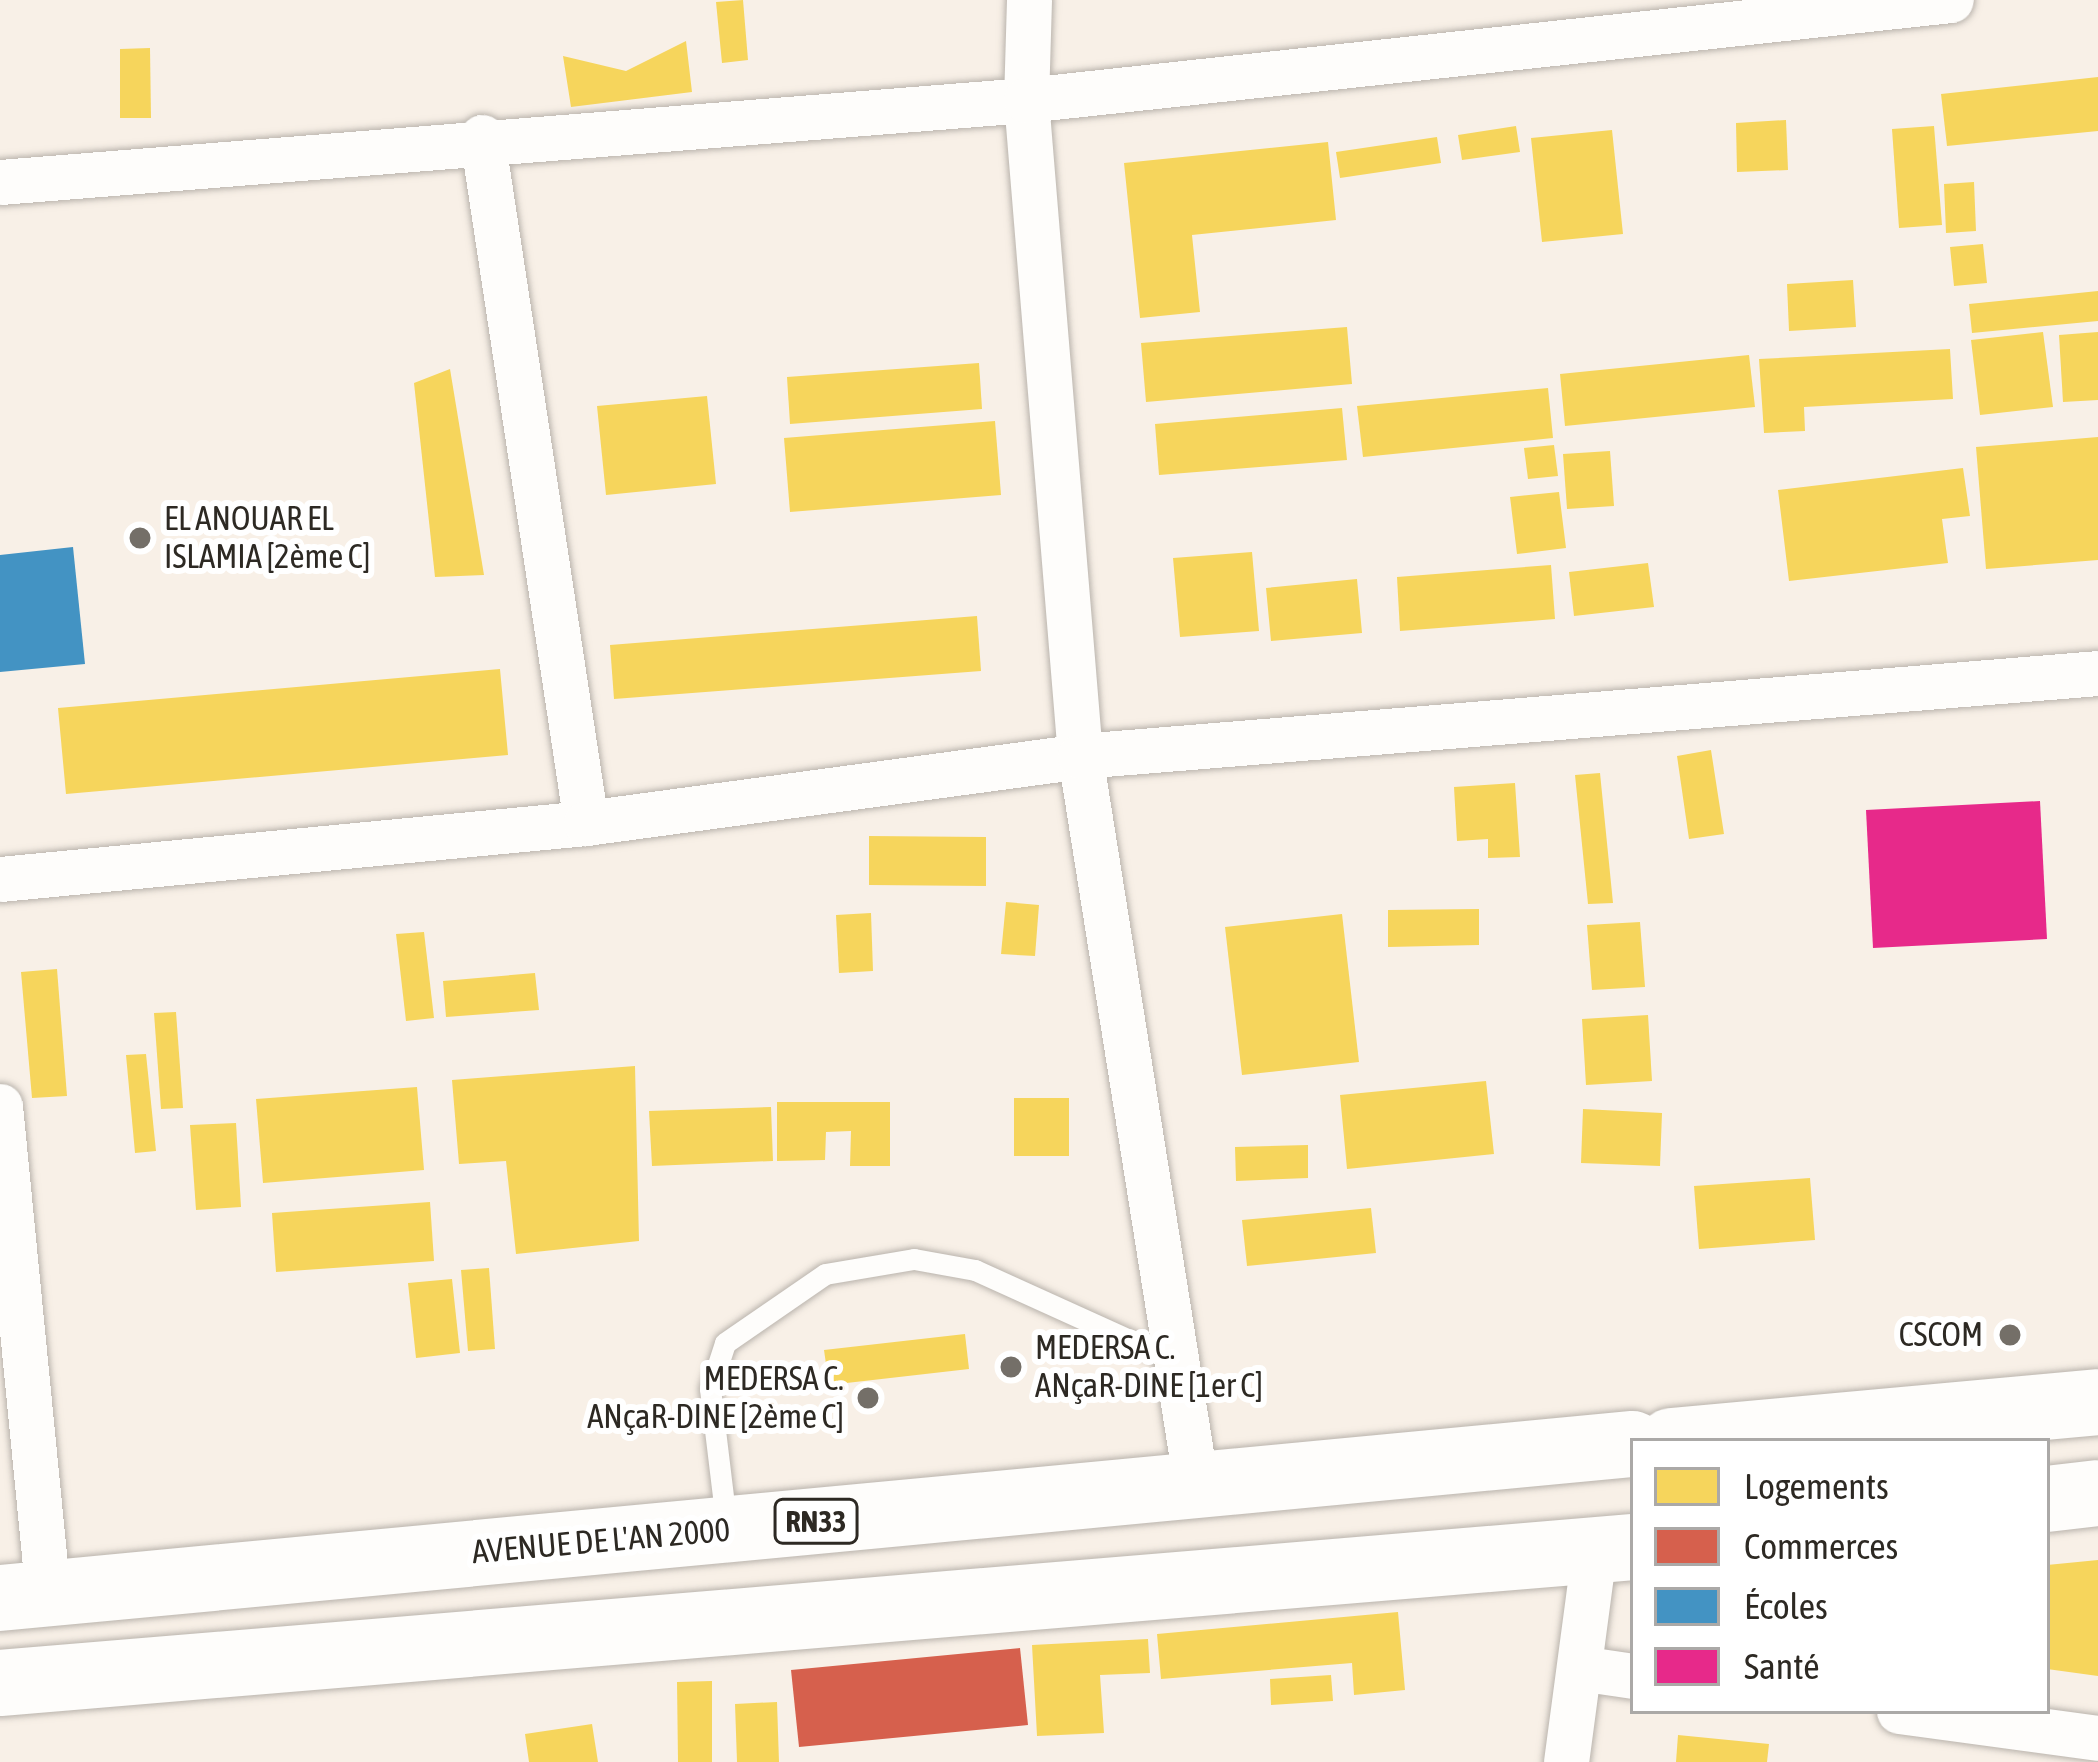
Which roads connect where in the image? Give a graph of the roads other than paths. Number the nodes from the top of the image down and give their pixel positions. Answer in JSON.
{"nodes":[{"id":1,"x":1029,"y":0,"type":"edge"},
{"id":2,"x":1951,"y":0,"type":"edge"},
{"id":3,"x":1026,"y":100,"type":"junction"},
{"id":4,"x":482,"y":137,"type":"junction"},
{"id":5,"x":0,"y":182,"type":"edge"},
{"id":6,"x":2098,"y":673,"type":"edge"},
{"id":7,"x":1080,"y":756,"type":"junction"},
{"id":8,"x":586,"y":823,"type":"junction"},
{"id":9,"x":0,"y":879,"type":"edge"},
{"id":10,"x":0,"y":1106,"type":"edge"},
{"id":11,"x":1176,"y":1361,"type":"junction"},
{"id":12,"x":2098,"y":1402,"type":"edge"},
{"id":13,"x":1704,"y":1438,"type":"edge"},
{"id":14,"x":1630,"y":1444,"type":"edge"},
{"id":15,"x":1196,"y":1484,"type":"junction"},
{"id":16,"x":2098,"y":1493,"type":"edge"},
{"id":17,"x":2050,"y":1499,"type":"edge"},
{"id":18,"x":727,"y":1529,"type":"junction"},
{"id":19,"x":1613,"y":1550,"type":"edge"},
{"id":20,"x":24,"y":1596,"type":"edge"},
{"id":21,"x":1579,"y":1669,"type":"junction"},
{"id":22,"x":1630,"y":1676,"type":"edge"},
{"id":23,"x":0,"y":1683,"type":"edge"},
{"id":24,"x":1921,"y":1714,"type":"edge"},
{"id":25,"x":2098,"y":1738,"type":"edge"},
{"id":26,"x":1566,"y":1762,"type":"edge"}],
"edges":[{"from":1,"to":3,"type":"street"},
{"from":2,"to":3,"type":"street"},
{"from":3,"to":4,"type":"street"},
{"from":3,"to":7,"type":"street"},
{"from":4,"to":5,"type":"street"},
{"from":4,"to":8,"type":"street"},
{"from":6,"to":7,"type":"street"},
{"from":7,"to":8,"type":"street"},
{"from":7,"to":11,"type":"street"},
{"from":8,"to":9,"type":"street"},
{"from":10,"to":20,"type":"street"},
{"from":11,"to":15,"type":"street"},
{"from":11,"to":18,"type":"lane"},
{"from":12,"to":13,"type":"main road"},
{"from":14,"to":15,"type":"main road","name":"AVENUE DE L'AN 2000","number":"RN33"},
{"from":15,"to":18,"type":"main road","name":"AVENUE DE L'AN 2000","number":"RN33"},
{"from":16,"to":17,"type":"main road"},
{"from":18,"to":20,"type":"main road","name":"AVENUE DE L'AN 2000","number":"RN33"},
{"from":19,"to":21,"type":"street"},
{"from":19,"to":23,"type":"main road"},
{"from":21,"to":22,"type":"street"},
{"from":21,"to":26,"type":"street"},
{"from":24,"to":25,"type":"street"}]}
